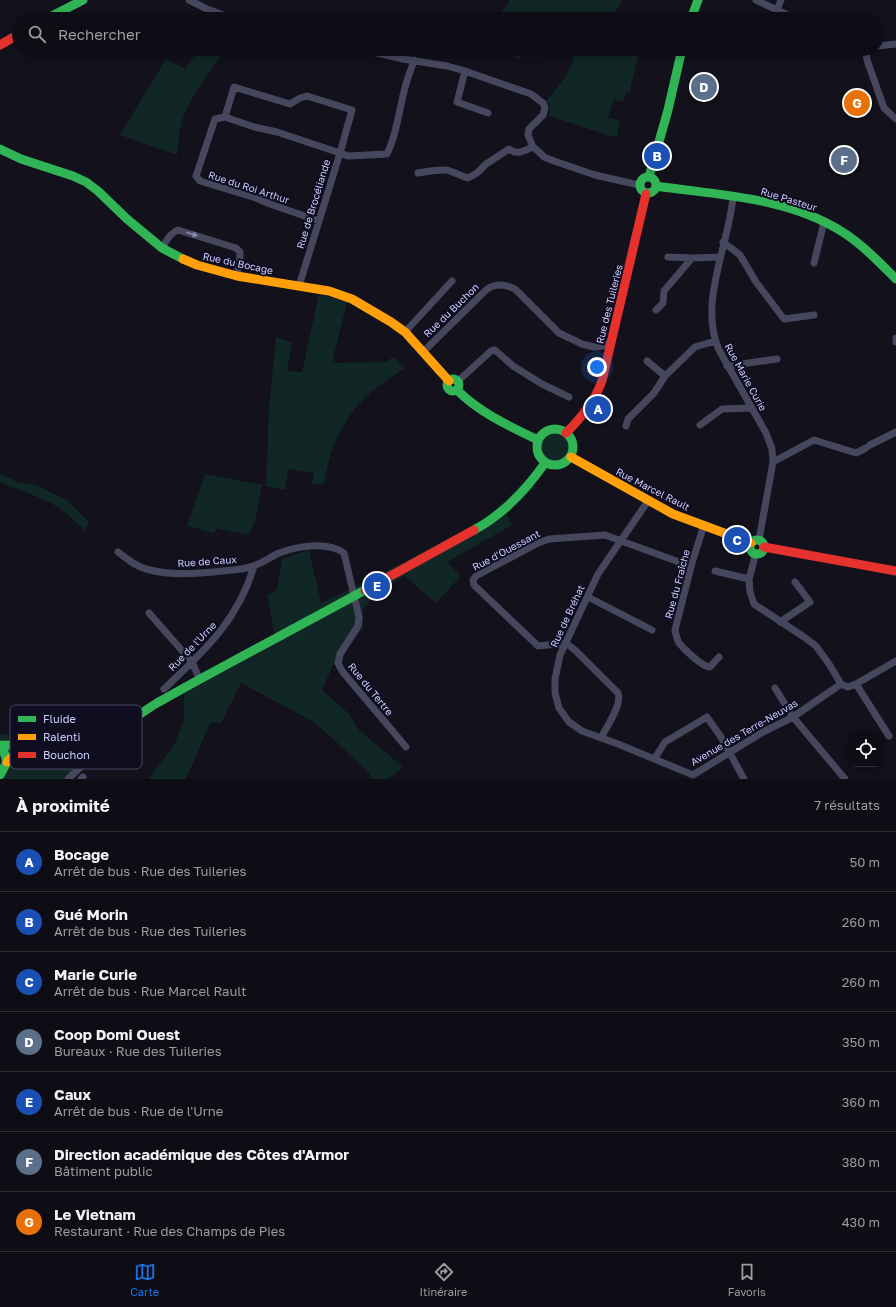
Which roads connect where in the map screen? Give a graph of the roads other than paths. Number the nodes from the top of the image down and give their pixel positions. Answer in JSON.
{"nodes":[{"id":1,"x":83,"y":0,"type":"edge"},
{"id":2,"x":189,"y":0,"type":"edge"},
{"id":3,"x":756,"y":0,"type":"edge"},
{"id":4,"x":781,"y":0,"type":"edge"},
{"id":5,"x":776,"y":10,"type":"junction"},
{"id":6,"x":60,"y":12,"type":"edge"},
{"id":7,"x":215,"y":12,"type":"edge"},
{"id":8,"x":780,"y":12,"type":"edge"},
{"id":9,"x":12,"y":38,"type":"edge"},
{"id":10,"x":896,"y":44,"type":"edge"},
{"id":11,"x":0,"y":45,"type":"edge"},
{"id":12,"x":884,"y":45,"type":"edge"},
{"id":13,"x":395,"y":56,"type":"edge"},
{"id":14,"x":680,"y":56,"type":"edge"},
{"id":15,"x":867,"y":56,"type":"edge"},
{"id":16,"x":414,"y":60,"type":"junction"},
{"id":17,"x":465,"y":71,"type":"junction"},
{"id":18,"x":488,"y":113,"type":"dead end"},
{"id":19,"x":225,"y":117,"type":"junction"},
{"id":20,"x":896,"y":119,"type":"edge"},
{"id":21,"x":533,"y":147,"type":"junction"},
{"id":22,"x":0,"y":149,"type":"edge"},
{"id":23,"x":340,"y":153,"type":"junction"},
{"id":24,"x":418,"y":173,"type":"dead end"},
{"id":25,"x":649,"y":177,"type":"junction"},
{"id":26,"x":639,"y":185,"type":"junction"},
{"id":27,"x":656,"y":186,"type":"junction"},
{"id":28,"x":646,"y":194,"type":"junction"},
{"id":29,"x":733,"y":197,"type":"junction"},
{"id":30,"x":319,"y":221,"type":"junction"},
{"id":31,"x":824,"y":222,"type":"junction"},
{"id":32,"x":723,"y":242,"type":"junction"},
{"id":33,"x":162,"y":248,"type":"junction"},
{"id":34,"x":668,"y":257,"type":"dead end"},
{"id":35,"x":720,"y":257,"type":"junction"},
{"id":36,"x":692,"y":258,"type":"junction"},
{"id":37,"x":814,"y":263,"type":"dead end"},
{"id":38,"x":236,"y":276,"type":"junction"},
{"id":39,"x":896,"y":279,"type":"edge"},
{"id":40,"x":452,"y":281,"type":"dead end"},
{"id":41,"x":299,"y":286,"type":"junction"},
{"id":42,"x":656,"y":310,"type":"dead end"},
{"id":43,"x":814,"y":315,"type":"dead end"},
{"id":44,"x":405,"y":332,"type":"junction"},
{"id":45,"x":896,"y":338,"type":"edge"},
{"id":46,"x":612,"y":340,"type":"junction"},
{"id":47,"x":715,"y":341,"type":"junction"},
{"id":48,"x":896,"y":342,"type":"edge"},
{"id":49,"x":594,"y":347,"type":"junction"},
{"id":50,"x":423,"y":352,"type":"junction"},
{"id":51,"x":777,"y":359,"type":"dead end"},
{"id":52,"x":607,"y":360,"type":"junction"},
{"id":53,"x":647,"y":361,"type":"dead end"},
{"id":54,"x":726,"y":366,"type":"junction"},
{"id":55,"x":665,"y":376,"type":"junction"},
{"id":56,"x":454,"y":384,"type":"junction"},
{"id":57,"x":569,"y":397,"type":"dead end"},
{"id":58,"x":752,"y":408,"type":"junction"},
{"id":59,"x":700,"y":425,"type":"dead end"},
{"id":60,"x":626,"y":426,"type":"dead end"},
{"id":61,"x":896,"y":432,"type":"edge"},
{"id":62,"x":566,"y":433,"type":"junction"},
{"id":63,"x":538,"y":440,"type":"junction"},
{"id":64,"x":570,"y":457,"type":"junction"},
{"id":65,"x":774,"y":462,"type":"junction"},
{"id":66,"x":545,"y":463,"type":"junction"},
{"id":67,"x":648,"y":501,"type":"junction"},
{"id":68,"x":704,"y":525,"type":"junction"},
{"id":69,"x":621,"y":542,"type":"junction"},
{"id":70,"x":758,"y":543,"type":"junction"},
{"id":71,"x":118,"y":552,"type":"dead end"},
{"id":72,"x":756,"y":553,"type":"joint"},
{"id":73,"x":679,"y":562,"type":"dead end"},
{"id":74,"x":254,"y":566,"type":"junction"},
{"id":75,"x":715,"y":570,"type":"dead end"},
{"id":76,"x":896,"y":571,"type":"edge"},
{"id":77,"x":749,"y":579,"type":"junction"},
{"id":78,"x":795,"y":582,"type":"dead end"},
{"id":79,"x":355,"y":594,"type":"junction"},
{"id":80,"x":588,"y":597,"type":"junction"},
{"id":81,"x":149,"y":613,"type":"dead end"},
{"id":82,"x":780,"y":622,"type":"junction"},
{"id":83,"x":652,"y":630,"type":"dead end"},
{"id":84,"x":566,"y":643,"type":"junction"},
{"id":85,"x":719,"y":657,"type":"dead end"},
{"id":86,"x":896,"y":660,"type":"edge"},
{"id":87,"x":192,"y":662,"type":"junction"},
{"id":88,"x":200,"y":680,"type":"junction"},
{"id":89,"x":841,"y":684,"type":"junction"},
{"id":90,"x":856,"y":684,"type":"junction"},
{"id":91,"x":775,"y":688,"type":"dead end"},
{"id":92,"x":164,"y":689,"type":"dead end"},
{"id":93,"x":142,"y":713,"type":"edge"},
{"id":94,"x":793,"y":717,"type":"junction"},
{"id":95,"x":889,"y":736,"type":"dead end"},
{"id":96,"x":601,"y":738,"type":"junction"},
{"id":97,"x":618,"y":744,"type":"joint"},
{"id":98,"x":10,"y":745,"type":"edge"},
{"id":99,"x":0,"y":746,"type":"edge"},
{"id":100,"x":406,"y":747,"type":"dead end"},
{"id":101,"x":729,"y":753,"type":"junction"},
{"id":102,"x":655,"y":758,"type":"junction"},
{"id":103,"x":10,"y":759,"type":"edge"},
{"id":104,"x":6,"y":764,"type":"junction"},
{"id":105,"x":78,"y":769,"type":"edge"},
{"id":106,"x":0,"y":775,"type":"edge"},
{"id":107,"x":695,"y":777,"type":"edge"},
{"id":108,"x":7,"y":779,"type":"edge"},
{"id":109,"x":68,"y":779,"type":"edge"},
{"id":110,"x":744,"y":779,"type":"edge"},
{"id":111,"x":845,"y":779,"type":"edge"}],
"edges":[{"from":1,"to":6,"type":"street"},
{"from":2,"to":7,"type":"street"},
{"from":3,"to":5,"type":"street"},
{"from":4,"to":5,"type":"street"},
{"from":5,"to":8,"type":"street"},
{"from":9,"to":11,"type":"street"},
{"from":10,"to":12,"type":"street"},
{"from":13,"to":16,"type":"street"},
{"from":14,"to":25,"type":"street"},
{"from":15,"to":20,"type":"street"},
{"from":16,"to":17,"type":"street"},
{"from":16,"to":23,"type":"street","name":"Rue de Brocéliande"},
{"from":17,"to":18,"type":"street"},
{"from":17,"to":21,"type":"street"},
{"from":19,"to":23,"type":"street"},
{"from":19,"to":23,"type":"street"},
{"from":19,"to":30,"type":"street","name":"Rue du Roi Arthur"},
{"from":21,"to":24,"type":"street"},
{"from":21,"to":26,"type":"street"},
{"from":22,"to":33,"type":"street","name":"Rue du Bocage"},
{"from":23,"to":30,"type":"street","name":"Rue de Brocéliande"},
{"from":25,"to":26,"type":"street"},
{"from":25,"to":27,"type":"street"},
{"from":26,"to":28,"type":"street"},
{"from":27,"to":28,"type":"street"},
{"from":27,"to":29,"type":"street","name":"Rue Pasteur"},
{"from":28,"to":46,"type":"street","name":"Rue des Tuileries"},
{"from":29,"to":31,"type":"street","name":"Rue Pasteur"},
{"from":29,"to":32,"type":"street","name":"Rue Marie Curie"},
{"from":30,"to":41,"type":"street","name":"Rue de Brocéliande"},
{"from":31,"to":37,"type":"street"},
{"from":31,"to":39,"type":"street","name":"Rue Pasteur"},
{"from":32,"to":35,"type":"street","name":"Rue Marie Curie"},
{"from":32,"to":43,"type":"street"},
{"from":33,"to":38,"type":"street","name":"Rue du Bocage"},
{"from":33,"to":38,"type":"street","one_way":true},
{"from":34,"to":36,"type":"street"},
{"from":35,"to":36,"type":"street"},
{"from":35,"to":47,"type":"street","name":"Rue Marie Curie"},
{"from":36,"to":42,"type":"street"},
{"from":38,"to":41,"type":"street","name":"Rue du Bocage"},
{"from":40,"to":44,"type":"street"},
{"from":41,"to":44,"type":"street","name":"Rue du Bocage"},
{"from":44,"to":50,"type":"street","name":"Rue du Bocage"},
{"from":45,"to":48,"type":"street"},
{"from":46,"to":49,"type":"street"},
{"from":46,"to":52,"type":"street","name":"Rue des Tuileries"},
{"from":47,"to":54,"type":"street","name":"Rue Marie Curie"},
{"from":47,"to":55,"type":"street"},
{"from":49,"to":50,"type":"street","name":"Rue du Buchon"},
{"from":49,"to":52,"type":"street","name":"Rue du Buchon"},
{"from":50,"to":56,"type":"street","name":"Rue du Bocage"},
{"from":51,"to":54,"type":"street"},
{"from":52,"to":62,"type":"street","name":"Rue des Tuileries"},
{"from":53,"to":55,"type":"street"},
{"from":54,"to":58,"type":"street","name":"Rue Marie Curie"},
{"from":55,"to":60,"type":"street"},
{"from":56,"to":57,"type":"street"},
{"from":56,"to":63,"type":"street","name":"Rue du Bocage"},
{"from":58,"to":59,"type":"street"},
{"from":58,"to":65,"type":"street","name":"Rue Marie Curie"},
{"from":61,"to":65,"type":"street"},
{"from":62,"to":63,"type":"street"},
{"from":62,"to":64,"type":"street"},
{"from":63,"to":66,"type":"street"},
{"from":64,"to":66,"type":"street"},
{"from":64,"to":67,"type":"street","name":"Rue Marcel Rault"},
{"from":65,"to":70,"type":"street","name":"Rue Marie Curie"},
{"from":66,"to":79,"type":"street"},
{"from":67,"to":68,"type":"street","name":"Rue Marcel Rault"},
{"from":67,"to":69,"type":"street","name":"Rue de Bréhat"},
{"from":68,"to":70,"type":"street","name":"Rue Marcel Rault"},
{"from":68,"to":85,"type":"street","name":"Rue du Fraîche"},
{"from":69,"to":73,"type":"street"},
{"from":69,"to":80,"type":"street","name":"Rue de Bréhat"},
{"from":69,"to":84,"type":"street","name":"Rue d'Ouessant"},
{"from":70,"to":72,"type":"street"},
{"from":70,"to":76,"type":"street","name":"Rue Marcel Rault"},
{"from":71,"to":74,"type":"street","name":"Rue de Caux"},
{"from":72,"to":77,"type":"street"},
{"from":74,"to":79,"type":"street"},
{"from":74,"to":87,"type":"street","name":"Rue de l'Urne"},
{"from":75,"to":77,"type":"street"},
{"from":77,"to":82,"type":"street"},
{"from":78,"to":82,"type":"street"},
{"from":79,"to":88,"type":"street"},
{"from":79,"to":100,"type":"street","name":"Rue du Tertre"},
{"from":80,"to":83,"type":"street"},
{"from":80,"to":84,"type":"street","name":"Rue de Bréhat"},
{"from":81,"to":87,"type":"street"},
{"from":82,"to":89,"type":"street"},
{"from":84,"to":96,"type":"street","name":"Rue de Bréhat"},
{"from":84,"to":96,"type":"street"},
{"from":86,"to":90,"type":"street"},
{"from":87,"to":88,"type":"street"},
{"from":87,"to":92,"type":"street","name":"Rue de l'Urne"},
{"from":88,"to":93,"type":"street"},
{"from":89,"to":90,"type":"street"},
{"from":89,"to":94,"type":"street","name":"Avenue des Terre-Neuvas"},
{"from":90,"to":95,"type":"street"},
{"from":91,"to":94,"type":"street"},
{"from":94,"to":101,"type":"street","name":"Avenue des Terre-Neuvas"},
{"from":94,"to":111,"type":"street"},
{"from":96,"to":97,"type":"street","name":"Rue de Bréhat"},
{"from":97,"to":102,"type":"street","name":"Avenue des Terre-Neuvas"},
{"from":98,"to":99,"type":"street"},
{"from":99,"to":104,"type":"street"},
{"from":101,"to":102,"type":"street"},
{"from":101,"to":107,"type":"street","name":"Avenue des Terre-Neuvas"},
{"from":101,"to":110,"type":"street"},
{"from":102,"to":107,"type":"street","name":"Avenue des Terre-Neuvas"},
{"from":103,"to":104,"type":"street"},
{"from":104,"to":106,"type":"street"},
{"from":104,"to":108,"type":"street"},
{"from":105,"to":109,"type":"street"}]}
